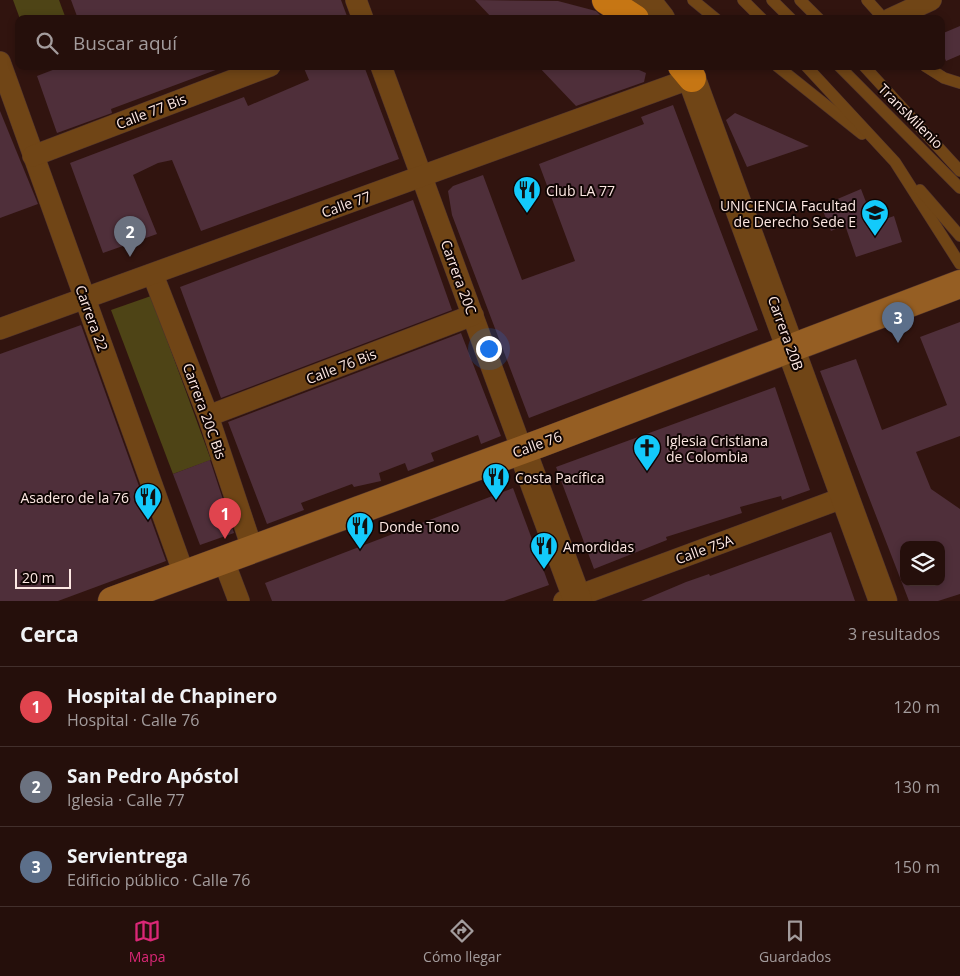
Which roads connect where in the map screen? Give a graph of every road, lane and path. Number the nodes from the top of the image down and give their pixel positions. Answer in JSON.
{"nodes":[{"id":1,"x":356,"y":0,"type":"edge"},
{"id":2,"x":606,"y":0,"type":"edge"},
{"id":3,"x":646,"y":0,"type":"edge"},
{"id":4,"x":693,"y":0,"type":"edge"},
{"id":5,"x":742,"y":0,"type":"edge"},
{"id":6,"x":772,"y":0,"type":"edge"},
{"id":7,"x":800,"y":0,"type":"edge"},
{"id":8,"x":867,"y":0,"type":"edge"},
{"id":9,"x":931,"y":0,"type":"edge"},
{"id":10,"x":362,"y":15,"type":"edge"},
{"id":11,"x":629,"y":15,"type":"edge"},
{"id":12,"x":658,"y":15,"type":"edge"},
{"id":13,"x":711,"y":15,"type":"edge"},
{"id":14,"x":758,"y":15,"type":"edge"},
{"id":15,"x":786,"y":15,"type":"edge"},
{"id":16,"x":815,"y":15,"type":"edge"},
{"id":17,"x":880,"y":15,"type":"edge"},
{"id":18,"x":899,"y":15,"type":"edge"},
{"id":19,"x":0,"y":62,"type":"edge"},
{"id":20,"x":259,"y":70,"type":"edge"},
{"id":21,"x":382,"y":70,"type":"edge"},
{"id":22,"x":687,"y":70,"type":"edge"},
{"id":23,"x":782,"y":70,"type":"edge"},
{"id":24,"x":810,"y":70,"type":"edge"},
{"id":25,"x":843,"y":70,"type":"edge"},
{"id":26,"x":868,"y":70,"type":"edge"},
{"id":27,"x":931,"y":70,"type":"edge"},
{"id":28,"x":960,"y":83,"type":"edge"},
{"id":29,"x":33,"y":156,"type":"junction"},
{"id":30,"x":895,"y":162,"type":"junction"},
{"id":31,"x":960,"y":171,"type":"edge"},
{"id":32,"x":421,"y":176,"type":"junction"},
{"id":33,"x":960,"y":188,"type":"edge"},
{"id":34,"x":960,"y":236,"type":"edge"},
{"id":35,"x":960,"y":264,"type":"edge"},
{"id":36,"x":153,"y":275,"type":"junction"},
{"id":37,"x":960,"y":284,"type":"edge"},
{"id":38,"x":86,"y":299,"type":"junction"},
{"id":39,"x":472,"y":315,"type":"junction"},
{"id":40,"x":0,"y":329,"type":"edge"},
{"id":41,"x":790,"y":347,"type":"junction"},
{"id":42,"x":208,"y":416,"type":"junction"},
{"id":43,"x":522,"y":450,"type":"junction"},
{"id":44,"x":845,"y":497,"type":"junction"},
{"id":45,"x":252,"y":548,"type":"junction"},
{"id":46,"x":223,"y":559,"type":"junction"},
{"id":47,"x":184,"y":574,"type":"junction"},
{"id":48,"x":573,"y":599,"type":"edge"},
{"id":49,"x":112,"y":601,"type":"edge"},
{"id":50,"x":239,"y":601,"type":"edge"},
{"id":51,"x":883,"y":601,"type":"edge"}],
"edges":[{"from":1,"to":10,"type":"street"},
{"from":2,"to":11,"type":"highway"},
{"from":3,"to":12,"type":"street"},
{"from":4,"to":13,"type":"lane"},
{"from":5,"to":14,"type":"lane"},
{"from":6,"to":15,"type":"lane"},
{"from":7,"to":16,"type":"lane"},
{"from":8,"to":17,"type":"lane"},
{"from":9,"to":18,"type":"street"},
{"from":19,"to":29,"type":"street","name":"Carrera 22"},
{"from":20,"to":29,"type":"street","name":"Calle 77 Bis"},
{"from":21,"to":32,"type":"street","name":"Carrera 20C"},
{"from":22,"to":32,"type":"street","name":"Calle 77"},
{"from":22,"to":41,"type":"street","name":"Carrera 20B"},
{"from":23,"to":30,"type":"lane"},
{"from":24,"to":30,"type":"lane"},
{"from":25,"to":33,"type":"lane","name":"TransMilenio"},
{"from":26,"to":31,"type":"lane","name":"TransMilenio"},
{"from":27,"to":28,"type":"lane"},
{"from":29,"to":38,"type":"street","name":"Carrera 22"},
{"from":30,"to":34,"type":"lane"},
{"from":30,"to":35,"type":"lane"},
{"from":32,"to":36,"type":"street","name":"Calle 77"},
{"from":32,"to":39,"type":"street","name":"Carrera 20C"},
{"from":36,"to":38,"type":"street","name":"Calle 77"},
{"from":36,"to":42,"type":"street","name":"Carrera 20C Bis"},
{"from":37,"to":41,"type":"main road","name":"Calle 76"},
{"from":38,"to":40,"type":"street","name":"Calle 77"},
{"from":38,"to":47,"type":"street","name":"Carrera 22"},
{"from":39,"to":42,"type":"street","name":"Calle 76 Bis"},
{"from":39,"to":43,"type":"street","name":"Carrera 20C"},
{"from":41,"to":43,"type":"main road","name":"Calle 76"},
{"from":41,"to":44,"type":"street","name":"Carrera 20B"},
{"from":42,"to":45,"type":"street","name":"Carrera 20C Bis"},
{"from":43,"to":45,"type":"main road","name":"Calle 76"},
{"from":43,"to":48,"type":"street","name":"Carrera 20C"},
{"from":44,"to":48,"type":"street","name":"Calle 75A"},
{"from":44,"to":51,"type":"street","name":"Carrera 20B"},
{"from":45,"to":46,"type":"main road","name":"Calle 76"},
{"from":46,"to":47,"type":"main road","name":"Calle 76"},
{"from":46,"to":50,"type":"street"},
{"from":47,"to":49,"type":"main road","name":"Calle 76"}]}
